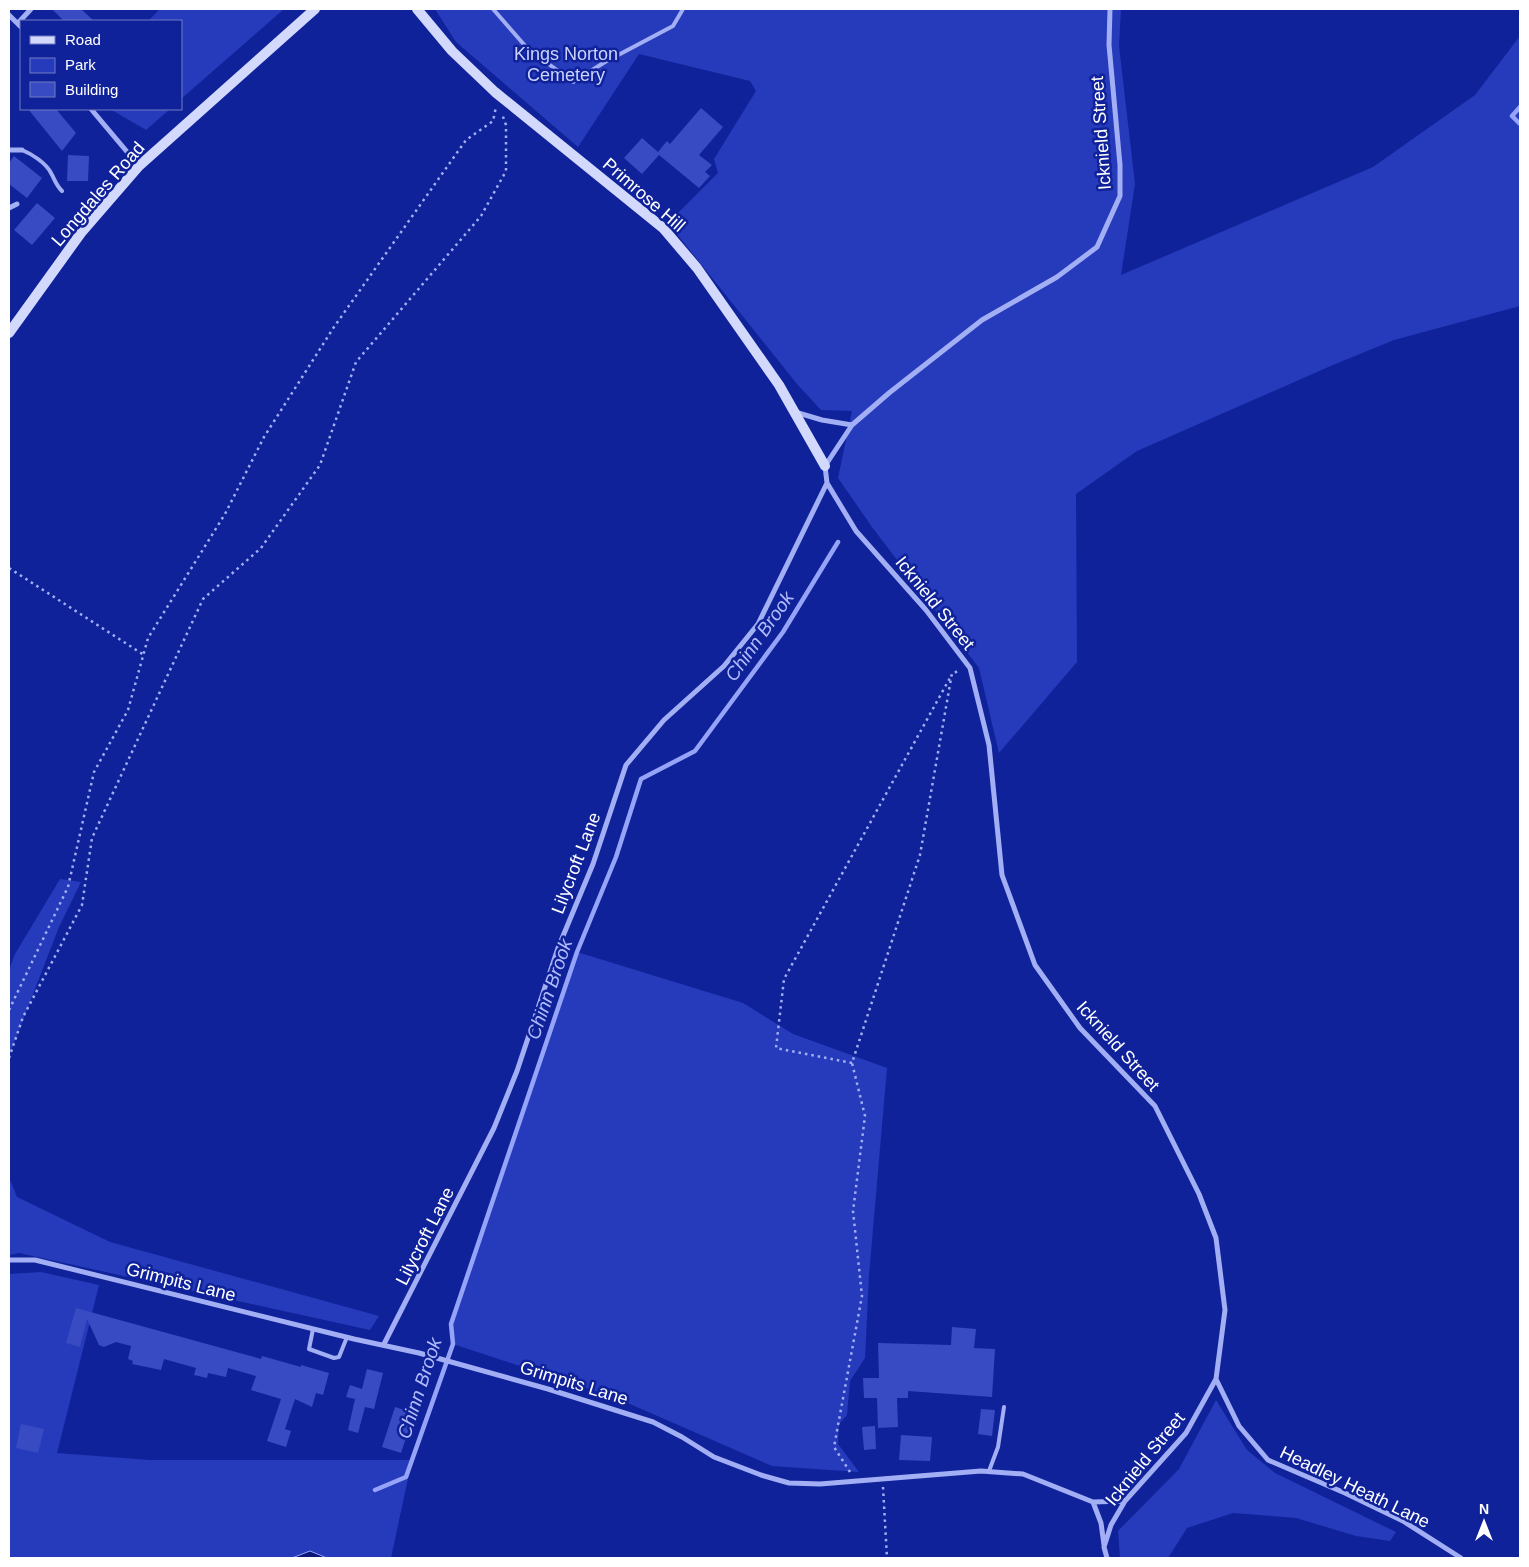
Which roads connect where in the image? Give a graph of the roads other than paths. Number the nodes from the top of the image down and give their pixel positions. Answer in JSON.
{"nodes":[{"id":1,"x":31,"y":9,"type":"edge"},
{"id":2,"x":315,"y":9,"type":"edge"},
{"id":3,"x":417,"y":9,"type":"edge"},
{"id":4,"x":493,"y":9,"type":"edge"},
{"id":5,"x":683,"y":9,"type":"edge"},
{"id":6,"x":1110,"y":9,"type":"edge"},
{"id":7,"x":9,"y":15,"type":"edge"},
{"id":8,"x":23,"y":20,"type":"edge"},
{"id":9,"x":20,"y":25,"type":"edge"},
{"id":10,"x":92,"y":110,"type":"edge"},
{"id":11,"x":9,"y":150,"type":"edge"},
{"id":12,"x":22,"y":150,"type":"joint"},
{"id":13,"x":139,"y":166,"type":"junction"},
{"id":14,"x":62,"y":191,"type":"dead end"},
{"id":15,"x":17,"y":204,"type":"dead end"},
{"id":16,"x":9,"y":208,"type":"edge"},
{"id":17,"x":9,"y":333,"type":"edge"},
{"id":18,"x":794,"y":411,"type":"junction"},
{"id":19,"x":852,"y":425,"type":"junction"},
{"id":20,"x":825,"y":466,"type":"junction"},
{"id":21,"x":827,"y":482,"type":"junction"},
{"id":22,"x":9,"y":1260,"type":"edge"},
{"id":23,"x":314,"y":1329,"type":"junction"},
{"id":24,"x":347,"y":1337,"type":"junction"},
{"id":25,"x":384,"y":1344,"type":"junction"},
{"id":26,"x":1216,"y":1380,"type":"junction"},
{"id":27,"x":1004,"y":1407,"type":"dead end"},
{"id":28,"x":989,"y":1471,"type":"junction"},
{"id":29,"x":1124,"y":1501,"type":"junction"},
{"id":30,"x":1093,"y":1502,"type":"junction"},
{"id":31,"x":1104,"y":1547,"type":"junction"},
{"id":32,"x":1107,"y":1558,"type":"edge"},
{"id":33,"x":1461,"y":1558,"type":"edge"}],
"edges":[{"from":1,"to":8,"type":"street"},
{"from":2,"to":13,"type":"street","name":"Longdales Road"},
{"from":3,"to":18,"type":"street","name":"Primrose Hill"},
{"from":4,"to":5,"type":"lane"},
{"from":6,"to":19,"type":"street","name":"Icknield Street"},
{"from":7,"to":9,"type":"street"},
{"from":10,"to":13,"type":"street"},
{"from":11,"to":12,"type":"street"},
{"from":12,"to":14,"type":"lane"},
{"from":13,"to":17,"type":"street","name":"Longdales Road"},
{"from":15,"to":16,"type":"street"},
{"from":18,"to":19,"type":"street"},
{"from":18,"to":20,"type":"street","name":"Primrose Hill"},
{"from":19,"to":20,"type":"street","name":"Icknield Street"},
{"from":20,"to":21,"type":"street","name":"Icknield Street"},
{"from":21,"to":25,"type":"street","name":"Lilycroft Lane"},
{"from":21,"to":26,"type":"street","name":"Icknield Street"},
{"from":22,"to":23,"type":"street","name":"Grimpits Lane"},
{"from":23,"to":24,"type":"street","name":"Grimpits Lane"},
{"from":23,"to":24,"type":"lane"},
{"from":24,"to":25,"type":"street","name":"Grimpits Lane"},
{"from":25,"to":28,"type":"street","name":"Grimpits Lane"},
{"from":26,"to":29,"type":"street","name":"Icknield Street"},
{"from":26,"to":33,"type":"street","name":"Headley Heath Lane"},
{"from":27,"to":28,"type":"lane"},
{"from":28,"to":30,"type":"street","name":"Grimpits Lane"},
{"from":29,"to":30,"type":"street","name":"Grimpits Lane"},
{"from":29,"to":31,"type":"street","name":"Icknield Street"},
{"from":30,"to":31,"type":"street"},
{"from":31,"to":32,"type":"street"}]}
